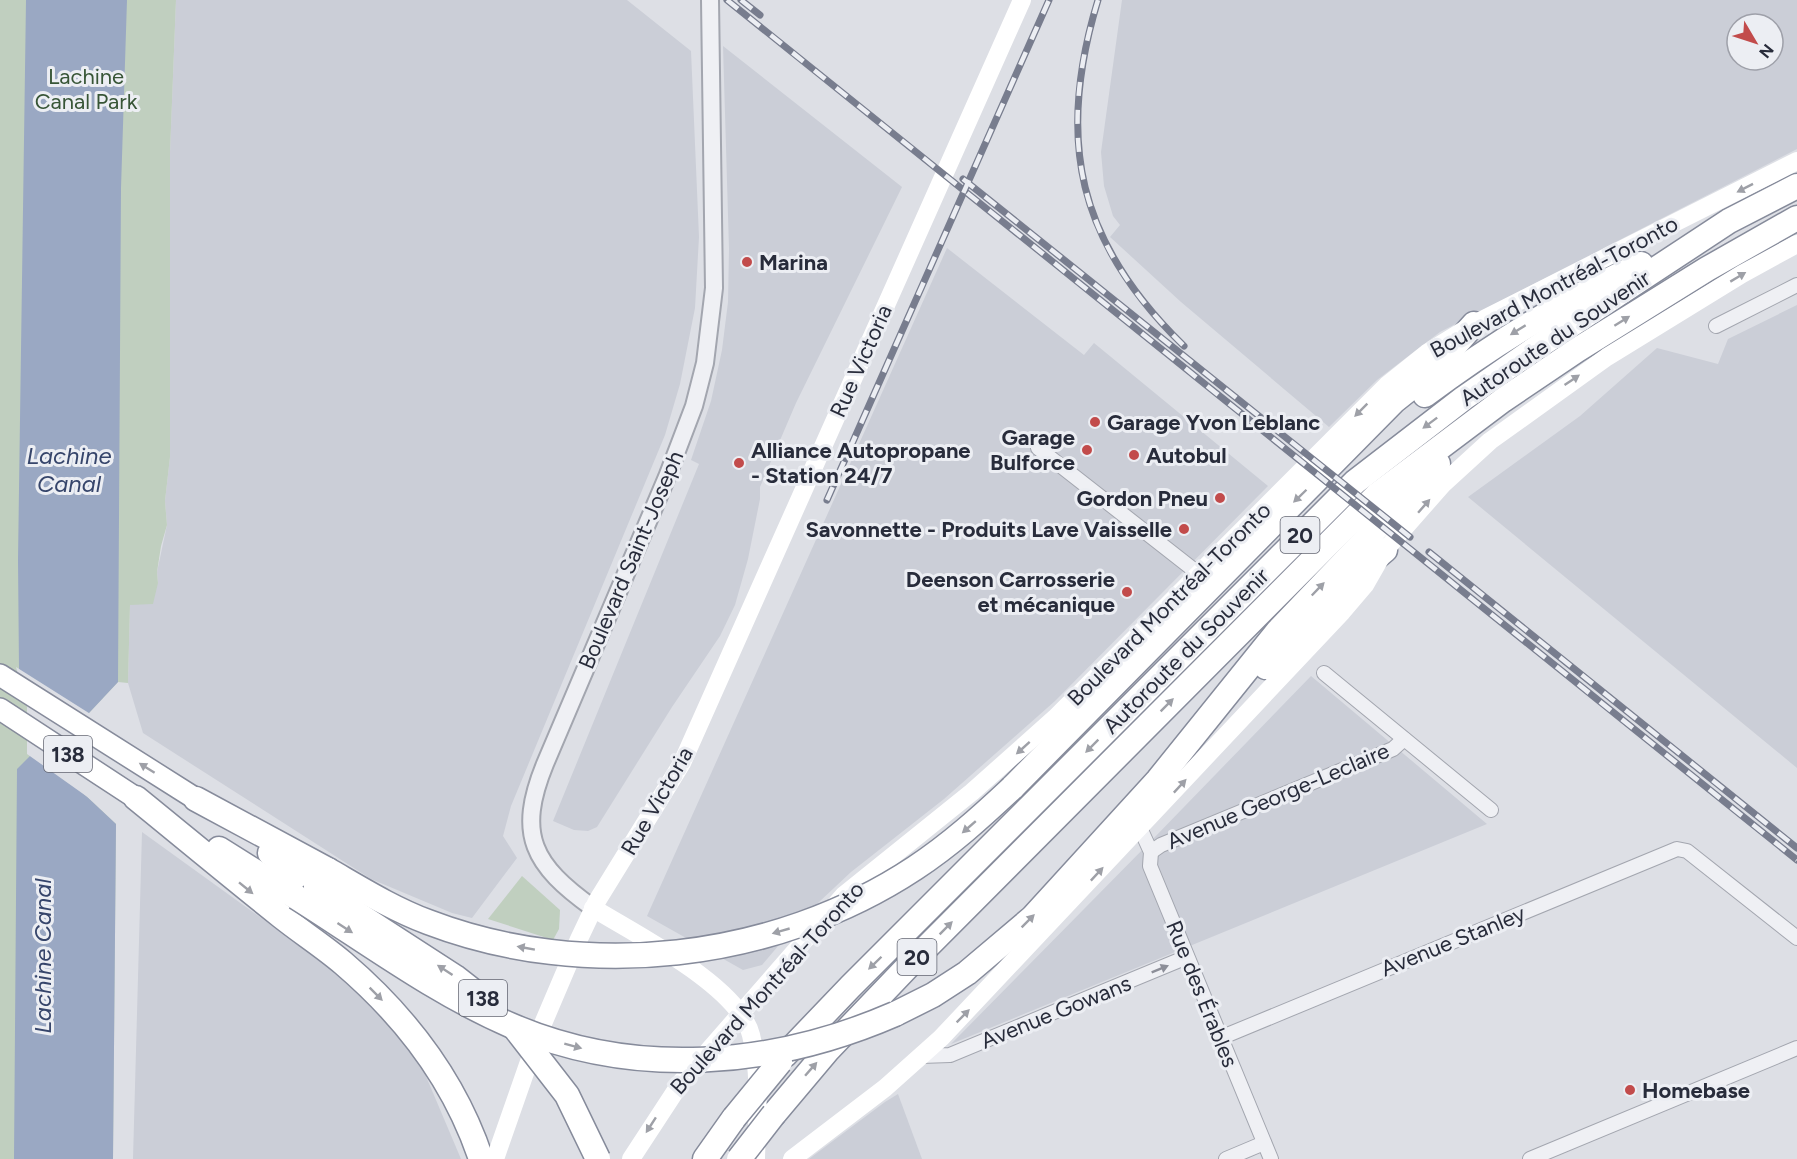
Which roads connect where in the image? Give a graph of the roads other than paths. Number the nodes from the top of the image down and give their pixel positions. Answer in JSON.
{"nodes":[{"id":1,"x":710,"y":0,"type":"edge"},
{"id":2,"x":1022,"y":0,"type":"edge"},
{"id":3,"x":1797,"y":161,"type":"edge"},
{"id":4,"x":1797,"y":186,"type":"edge"},
{"id":5,"x":1797,"y":218,"type":"edge"},
{"id":6,"x":1730,"y":221,"type":"junction"},
{"id":7,"x":1797,"y":244,"type":"edge"},
{"id":8,"x":1797,"y":285,"type":"edge"},
{"id":9,"x":1474,"y":324,"type":"junction"},
{"id":10,"x":1716,"y":326,"type":"dead end"},
{"id":11,"x":1503,"y":400,"type":"junction"},
{"id":12,"x":1038,"y":448,"type":"dead end"},
{"id":13,"x":1343,"y":456,"type":"junction"},
{"id":14,"x":1385,"y":550,"type":"junction"},
{"id":15,"x":1199,"y":574,"type":"junction"},
{"id":16,"x":1324,"y":673,"type":"dead end"},
{"id":17,"x":0,"y":675,"type":"edge"},
{"id":18,"x":0,"y":710,"type":"edge"},
{"id":19,"x":1196,"y":736,"type":"junction"},
{"id":20,"x":1404,"y":739,"type":"junction"},
{"id":21,"x":136,"y":798,"type":"junction"},
{"id":22,"x":196,"y":799,"type":"junction"},
{"id":23,"x":1491,"y":810,"type":"dead end"},
{"id":24,"x":1140,"y":828,"type":"junction"},
{"id":25,"x":1150,"y":852,"type":"junction"},
{"id":26,"x":593,"y":908,"type":"junction"},
{"id":27,"x":1797,"y":938,"type":"edge"},
{"id":28,"x":1188,"y":957,"type":"junction"},
{"id":29,"x":740,"y":1013,"type":"junction"},
{"id":30,"x":1220,"y":1038,"type":"junction"},
{"id":31,"x":1797,"y":1048,"type":"edge"},
{"id":32,"x":921,"y":1056,"type":"junction"},
{"id":33,"x":1264,"y":1143,"type":"junction"},
{"id":34,"x":481,"y":1159,"type":"edge"},
{"id":35,"x":495,"y":1159,"type":"edge"},
{"id":36,"x":598,"y":1159,"type":"edge"},
{"id":37,"x":631,"y":1159,"type":"edge"},
{"id":38,"x":705,"y":1159,"type":"edge"},
{"id":39,"x":739,"y":1159,"type":"edge"},
{"id":40,"x":756,"y":1159,"type":"edge"},
{"id":41,"x":792,"y":1159,"type":"edge"},
{"id":42,"x":1226,"y":1159,"type":"edge"},
{"id":43,"x":1270,"y":1159,"type":"edge"},
{"id":44,"x":1530,"y":1159,"type":"edge"}],
"edges":[{"from":1,"to":26,"type":"street","name":"Boulevard Saint-Joseph"},
{"from":2,"to":26,"type":"main road","name":"Rue Victoria"},
{"from":3,"to":9,"type":"main road","name":"Boulevard Montréal-Toronto","one_way":true},
{"from":4,"to":6,"type":"highway","name":"Autoroute du Souvenir","number":"20"},
{"from":11,"to":5,"type":"highway","name":"Autoroute du Souvenir","number":"20","one_way":true},
{"from":6,"to":13,"type":"highway","one_way":true},
{"from":6,"to":38,"type":"highway","name":"Autoroute du Souvenir","number":"20","one_way":true,"bridge":true},
{"from":14,"to":7,"type":"main road","one_way":true},
{"from":8,"to":10,"type":"street"},
{"from":9,"to":13,"type":"highway"},
{"from":9,"to":15,"type":"main road","name":"Boulevard Montréal-Toronto","one_way":true},
{"from":19,"to":11,"type":"highway","one_way":true},
{"from":39,"to":11,"type":"highway","name":"Autoroute du Souvenir","number":"20","one_way":true,"bridge":true},
{"from":12,"to":15,"type":"street"},
{"from":13,"to":22,"type":"highway","one_way":true,"bridge":true},
{"from":14,"to":19,"type":"highway"},
{"from":24,"to":14,"type":"main road","one_way":true},
{"from":15,"to":29,"type":"main road","name":"Boulevard Montréal-Toronto","one_way":true},
{"from":16,"to":20,"type":"street"},
{"from":22,"to":17,"type":"highway","number":"138","one_way":true},
{"from":18,"to":21,"type":"highway","number":"138"},
{"from":21,"to":19,"type":"highway","one_way":true,"bridge":true},
{"from":20,"to":23,"type":"street"},
{"from":20,"to":25,"type":"street","name":"Avenue George-Leclaire"},
{"from":21,"to":34,"type":"highway","number":"138","one_way":true},
{"from":36,"to":22,"type":"highway","number":"138","one_way":true,"bridge":true},
{"from":24,"to":25,"type":"street","name":"Rue des Érables"},
{"from":32,"to":24,"type":"main road","one_way":true},
{"from":25,"to":28,"type":"street","name":"Rue des Érables"},
{"from":26,"to":29,"type":"main road","name":"Boulevard Saint-Joseph"},
{"from":26,"to":35,"type":"main road","name":"Rue Victoria"},
{"from":27,"to":30,"type":"street","name":"Avenue Stanley"},
{"from":28,"to":30,"type":"street","name":"Rue des Érables"},
{"from":32,"to":28,"type":"street","name":"Avenue Gowans","one_way":true},
{"from":29,"to":37,"type":"main road","name":"Boulevard Montréal-Toronto","one_way":true},
{"from":29,"to":40,"type":"main road","name":"Boulevard Saint-Joseph"},
{"from":30,"to":33,"type":"street","name":"Rue des Érables"},
{"from":31,"to":44,"type":"street"},
{"from":32,"to":41,"type":"main road"},
{"from":33,"to":42,"type":"street"},
{"from":33,"to":43,"type":"street","name":"Rue des Érables"}]}
